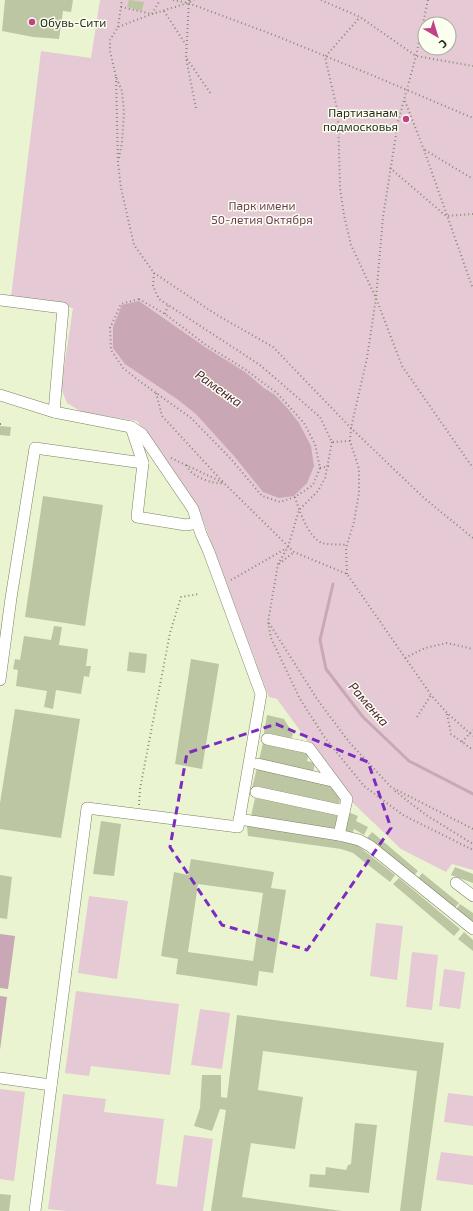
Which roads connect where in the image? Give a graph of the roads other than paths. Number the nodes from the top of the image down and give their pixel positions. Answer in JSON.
{"nodes":[{"id":1,"x":0,"y":300,"type":"edge"},
{"id":2,"x":0,"y":395,"type":"edge"},
{"id":3,"x":54,"y":412,"type":"junction"},
{"id":4,"x":131,"y":427,"type":"junction"},
{"id":5,"x":142,"y":463,"type":"junction"},
{"id":6,"x":197,"y":523,"type":"junction"},
{"id":7,"x":0,"y":680,"type":"edge"},
{"id":8,"x":267,"y":739,"type":"dead end"},
{"id":9,"x":258,"y":764,"type":"dead end"},
{"id":10,"x":332,"y":781,"type":"junction"},
{"id":11,"x":256,"y":792,"type":"dead end"},
{"id":12,"x":344,"y":811,"type":"junction"},
{"id":13,"x":239,"y":819,"type":"junction"},
{"id":14,"x":339,"y":835,"type":"junction"},
{"id":15,"x":456,"y":883,"type":"dead end"},
{"id":16,"x":473,"y":896,"type":"edge"},
{"id":17,"x":473,"y":929,"type":"edge"},
{"id":18,"x":0,"y":1078,"type":"edge"},
{"id":19,"x":51,"y":1085,"type":"junction"},
{"id":20,"x":35,"y":1211,"type":"edge"}],
"edges":[{"from":1,"to":3,"type":"lane"},
{"from":2,"to":3,"type":"lane"},
{"from":3,"to":4,"type":"lane"},
{"from":4,"to":5,"type":"lane"},
{"from":4,"to":6,"type":"lane"},
{"from":5,"to":6,"type":"lane"},
{"from":5,"to":7,"type":"lane"},
{"from":6,"to":13,"type":"lane"},
{"from":8,"to":10,"type":"lane"},
{"from":9,"to":10,"type":"lane"},
{"from":10,"to":12,"type":"lane"},
{"from":11,"to":12,"type":"lane"},
{"from":12,"to":14,"type":"lane"},
{"from":13,"to":14,"type":"lane"},
{"from":13,"to":19,"type":"lane"},
{"from":14,"to":17,"type":"lane"},
{"from":15,"to":16,"type":"lane"},
{"from":18,"to":19,"type":"lane"},
{"from":19,"to":20,"type":"lane"}]}
